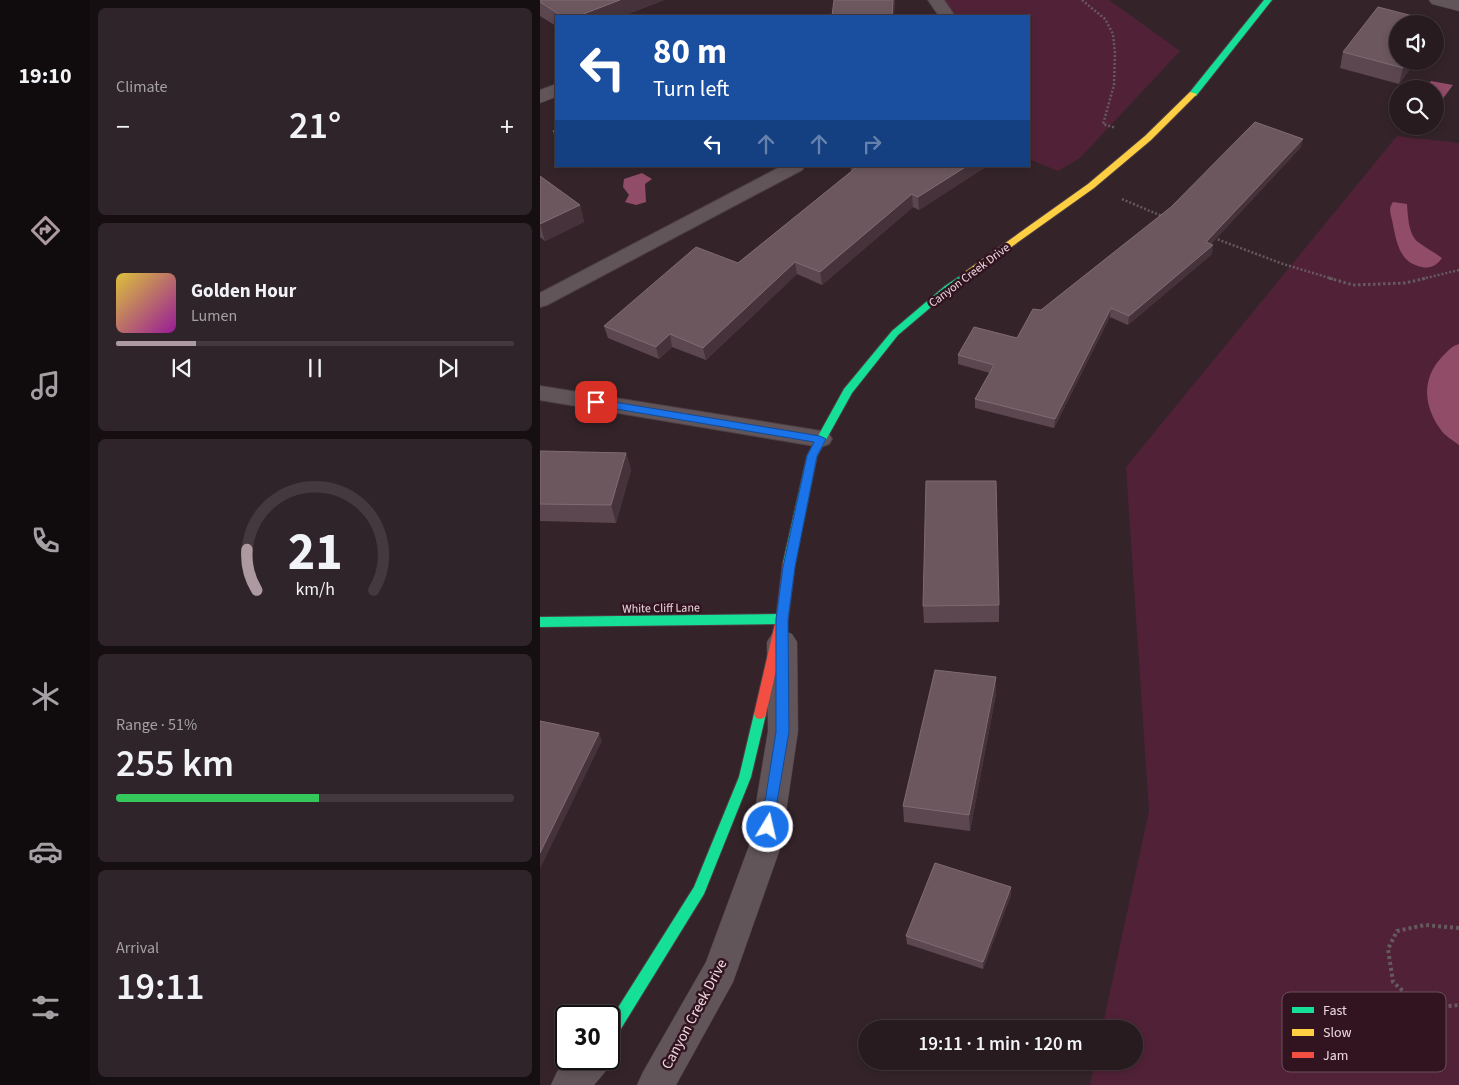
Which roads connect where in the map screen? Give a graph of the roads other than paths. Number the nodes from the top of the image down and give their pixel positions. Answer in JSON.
{"nodes":[{"id":1,"x":936,"y":0,"type":"edge"},
{"id":2,"x":1268,"y":0,"type":"edge"},
{"id":3,"x":1438,"y":0,"type":"edge"},
{"id":4,"x":1459,"y":6,"type":"edge"},
{"id":5,"x":946,"y":15,"type":"edge"},
{"id":6,"x":555,"y":90,"type":"edge"},
{"id":7,"x":540,"y":98,"type":"edge"},
{"id":8,"x":794,"y":167,"type":"edge"},
{"id":9,"x":540,"y":300,"type":"edge"},
{"id":10,"x":540,"y":393,"type":"edge"},
{"id":11,"x":820,"y":439,"type":"junction"},
{"id":12,"x":782,"y":619,"type":"junction"},
{"id":13,"x":540,"y":622,"type":"edge"},
{"id":14,"x":620,"y":1017,"type":"edge"},
{"id":15,"x":583,"y":1070,"type":"edge"},
{"id":16,"x":570,"y":1085,"type":"edge"},
{"id":17,"x":656,"y":1085,"type":"edge"}],
"edges":[{"from":1,"to":5,"type":"lane"},
{"from":2,"to":11,"type":"street","name":"Canyon Creek Drive"},
{"from":3,"to":4,"type":"street"},
{"from":6,"to":7,"type":"street"},
{"from":8,"to":9,"type":"lane"},
{"from":10,"to":11,"type":"lane"},
{"from":11,"to":12,"type":"street","name":"Canyon Creek Drive"},
{"from":12,"to":13,"type":"street","name":"White Cliff Lane"},
{"from":12,"to":14,"type":"street","name":"Canyon Creek Drive"},
{"from":12,"to":17,"type":"street","name":"Canyon Creek Drive"},
{"from":15,"to":16,"type":"street"}]}
